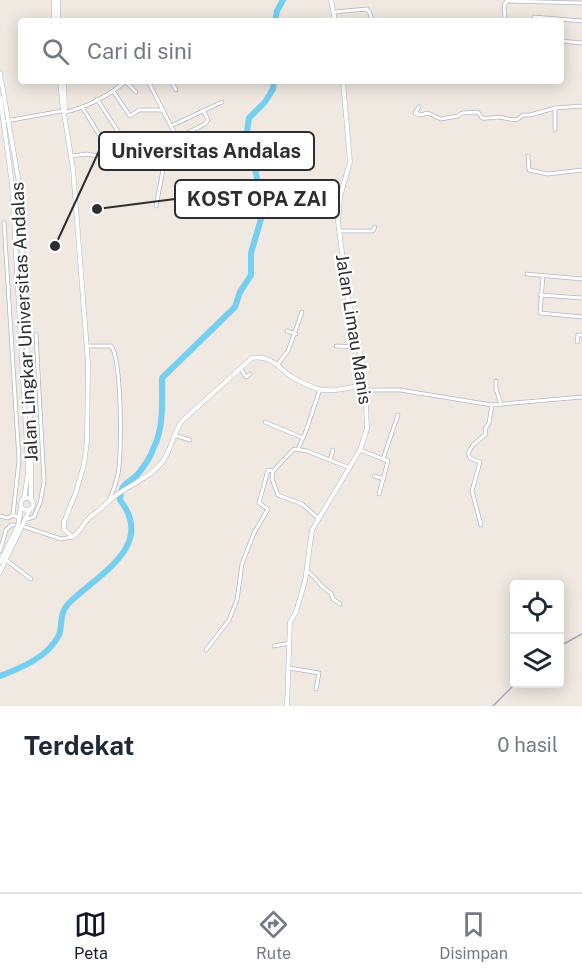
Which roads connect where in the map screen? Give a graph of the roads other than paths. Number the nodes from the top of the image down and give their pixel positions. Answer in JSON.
{"nodes":[{"id":1,"x":56,"y":0,"type":"edge"},
{"id":2,"x":331,"y":0,"type":"edge"},
{"id":3,"x":582,"y":3,"type":"edge"},
{"id":4,"x":334,"y":12,"type":"junction"},
{"id":5,"x":534,"y":17,"type":"dead end"},
{"id":6,"x":56,"y":18,"type":"edge"},
{"id":7,"x":335,"y":18,"type":"edge"},
{"id":8,"x":371,"y":18,"type":"edge"},
{"id":9,"x":505,"y":18,"type":"edge"},
{"id":10,"x":546,"y":18,"type":"edge"},
{"id":11,"x":564,"y":20,"type":"edge"},
{"id":12,"x":582,"y":21,"type":"edge"},
{"id":13,"x":564,"y":41,"type":"edge"},
{"id":14,"x":582,"y":43,"type":"edge"},
{"id":15,"x":0,"y":73,"type":"edge"},
{"id":16,"x":62,"y":84,"type":"edge"},
{"id":17,"x":122,"y":84,"type":"edge"},
{"id":18,"x":129,"y":84,"type":"edge"},
{"id":19,"x":150,"y":84,"type":"edge"},
{"id":20,"x":173,"y":84,"type":"edge"},
{"id":21,"x":343,"y":84,"type":"edge"},
{"id":22,"x":176,"y":90,"type":"dead end"},
{"id":23,"x":112,"y":91,"type":"junction"},
{"id":24,"x":136,"y":92,"type":"dead end"},
{"id":25,"x":0,"y":97,"type":"edge"},
{"id":26,"x":98,"y":99,"type":"junction"},
{"id":27,"x":222,"y":102,"type":"dead end"},
{"id":28,"x":582,"y":106,"type":"edge"},
{"id":29,"x":82,"y":107,"type":"junction"},
{"id":30,"x":419,"y":107,"type":"dead end"},
{"id":31,"x":555,"y":108,"type":"junction"},
{"id":32,"x":163,"y":110,"type":"junction"},
{"id":33,"x":64,"y":111,"type":"junction"},
{"id":34,"x":204,"y":112,"type":"junction"},
{"id":35,"x":6,"y":121,"type":"junction"},
{"id":36,"x":171,"y":126,"type":"junction"},
{"id":37,"x":555,"y":130,"type":"dead end"},
{"id":38,"x":71,"y":156,"type":"junction"},
{"id":39,"x":528,"y":156,"type":"dead end"},
{"id":40,"x":582,"y":170,"type":"edge"},
{"id":41,"x":156,"y":206,"type":"dead end"},
{"id":42,"x":4,"y":222,"type":"dead end"},
{"id":43,"x":375,"y":227,"type":"dead end"},
{"id":44,"x":339,"y":231,"type":"junction"},
{"id":45,"x":527,"y":274,"type":"dead end"},
{"id":46,"x":543,"y":276,"type":"junction"},
{"id":47,"x":582,"y":279,"type":"edge"},
{"id":48,"x":540,"y":295,"type":"junction"},
{"id":49,"x":582,"y":298,"type":"edge"},
{"id":50,"x":302,"y":312,"type":"dead end"},
{"id":51,"x":582,"y":317,"type":"edge"},
{"id":52,"x":287,"y":331,"type":"dead end"},
{"id":53,"x":36,"y":334,"type":"dead end"},
{"id":54,"x":296,"y":334,"type":"junction"},
{"id":55,"x":582,"y":335,"type":"edge"},
{"id":56,"x":577,"y":342,"type":"dead end"},
{"id":57,"x":87,"y":346,"type":"junction"},
{"id":58,"x":336,"y":346,"type":"dead end"},
{"id":59,"x":359,"y":347,"type":"junction"},
{"id":60,"x":280,"y":366,"type":"junction"},
{"id":61,"x":240,"y":367,"type":"junction"},
{"id":62,"x":250,"y":374,"type":"dead end"},
{"id":63,"x":496,"y":381,"type":"dead end"},
{"id":64,"x":364,"y":387,"type":"junction"},
{"id":65,"x":320,"y":389,"type":"junction"},
{"id":66,"x":582,"y":397,"type":"edge"},
{"id":67,"x":501,"y":404,"type":"junction"},
{"id":68,"x":492,"y":405,"type":"junction"},
{"id":69,"x":398,"y":416,"type":"dead end"},
{"id":70,"x":265,"y":422,"type":"dead end"},
{"id":71,"x":174,"y":435,"type":"junction"},
{"id":72,"x":303,"y":438,"type":"junction"},
{"id":73,"x":190,"y":440,"type":"dead end"},
{"id":74,"x":298,"y":449,"type":"junction"},
{"id":75,"x":333,"y":450,"type":"dead end"},
{"id":76,"x":360,"y":450,"type":"junction"},
{"id":77,"x":383,"y":459,"type":"junction"},
{"id":78,"x":330,"y":460,"type":"junction"},
{"id":79,"x":350,"y":468,"type":"junction"},
{"id":80,"x":273,"y":471,"type":"junction"},
{"id":81,"x":374,"y":476,"type":"dead end"},
{"id":82,"x":384,"y":479,"type":"junction"},
{"id":83,"x":379,"y":494,"type":"dead end"},
{"id":84,"x":24,"y":499,"type":"junction"},
{"id":85,"x":110,"y":500,"type":"junction"},
{"id":86,"x":31,"y":501,"type":"junction"},
{"id":87,"x":21,"y":507,"type":"junction"},
{"id":88,"x":30,"y":509,"type":"junction"},
{"id":89,"x":13,"y":515,"type":"junction"},
{"id":90,"x":0,"y":516,"type":"edge"},
{"id":91,"x":318,"y":518,"type":"junction"},
{"id":92,"x":22,"y":519,"type":"junction"},
{"id":93,"x":14,"y":525,"type":"dead end"},
{"id":94,"x":482,"y":525,"type":"dead end"},
{"id":95,"x":26,"y":527,"type":"dead end"},
{"id":96,"x":72,"y":537,"type":"junction"},
{"id":97,"x":1,"y":548,"type":"edge"},
{"id":98,"x":2,"y":559,"type":"edge"},
{"id":99,"x":307,"y":571,"type":"junction"},
{"id":100,"x":0,"y":572,"type":"edge"},
{"id":101,"x":31,"y":579,"type":"dead end"},
{"id":102,"x":340,"y":604,"type":"dead end"},
{"id":103,"x":290,"y":643,"type":"junction"},
{"id":104,"x":274,"y":646,"type":"dead end"},
{"id":105,"x":206,"y":650,"type":"dead end"},
{"id":106,"x":289,"y":668,"type":"junction"},
{"id":107,"x":316,"y":689,"type":"dead end"},
{"id":108,"x":287,"y":706,"type":"edge"}],
"edges":[{"from":1,"to":6,"type":"street"},
{"from":2,"to":4,"type":"street"},
{"from":3,"to":9,"type":"street"},
{"from":4,"to":7,"type":"street"},
{"from":4,"to":8,"type":"street"},
{"from":5,"to":10,"type":"street"},
{"from":11,"to":12,"type":"street"},
{"from":13,"to":14,"type":"street"},
{"from":15,"to":35,"type":"street","name":"Jalan Lingkar Universitas Andalas"},
{"from":16,"to":33,"type":"street"},
{"from":17,"to":23,"type":"street"},
{"from":18,"to":24,"type":"street"},
{"from":19,"to":32,"type":"street"},
{"from":20,"to":22,"type":"street"},
{"from":21,"to":44,"type":"street","name":"Jalan Limau Manis"},
{"from":23,"to":26,"type":"street"},
{"from":23,"to":32,"type":"street"},
{"from":25,"to":35,"type":"street","name":"Jalan Lingkar Universitas Andalas"},
{"from":26,"to":29,"type":"street"},
{"from":26,"to":29,"type":"street"},
{"from":27,"to":34,"type":"street"},
{"from":28,"to":31,"type":"street"},
{"from":29,"to":33,"type":"street"},
{"from":30,"to":31,"type":"street"},
{"from":31,"to":37,"type":"street"},
{"from":32,"to":36,"type":"street"},
{"from":33,"to":35,"type":"street"},
{"from":33,"to":38,"type":"street"},
{"from":34,"to":36,"type":"street"},
{"from":34,"to":36,"type":"street"},
{"from":35,"to":84,"type":"street","name":"Jalan Lingkar Universitas Andalas"},
{"from":35,"to":86,"type":"street","name":"Jalan Lingkar Universitas Andalas"},
{"from":38,"to":41,"type":"street"},
{"from":38,"to":57,"type":"street"},
{"from":39,"to":40,"type":"street"},
{"from":42,"to":89,"type":"street"},
{"from":43,"to":44,"type":"street"},
{"from":44,"to":59,"type":"street","name":"Jalan Limau Manis"},
{"from":45,"to":46,"type":"street"},
{"from":46,"to":47,"type":"street"},
{"from":46,"to":48,"type":"street"},
{"from":48,"to":49,"type":"street"},
{"from":48,"to":51,"type":"street"},
{"from":50,"to":54,"type":"street"},
{"from":52,"to":54,"type":"street"},
{"from":53,"to":92,"type":"street"},
{"from":54,"to":60,"type":"street"},
{"from":55,"to":56,"type":"street"},
{"from":57,"to":85,"type":"street"},
{"from":57,"to":96,"type":"street"},
{"from":58,"to":59,"type":"street"},
{"from":59,"to":64,"type":"street","name":"Jalan Limau Manis"},
{"from":60,"to":61,"type":"street"},
{"from":60,"to":65,"type":"street"},
{"from":61,"to":62,"type":"street"},
{"from":61,"to":71,"type":"street"},
{"from":63,"to":67,"type":"street"},
{"from":64,"to":65,"type":"street"},
{"from":64,"to":68,"type":"street"},
{"from":64,"to":76,"type":"street","name":"Jalan Limau Manis"},
{"from":65,"to":72,"type":"street"},
{"from":66,"to":67,"type":"street"},
{"from":67,"to":68,"type":"street"},
{"from":68,"to":94,"type":"street"},
{"from":69,"to":77,"type":"street"},
{"from":70,"to":72,"type":"street"},
{"from":71,"to":73,"type":"street"},
{"from":71,"to":85,"type":"street"},
{"from":72,"to":74,"type":"street"},
{"from":74,"to":78,"type":"street"},
{"from":74,"to":80,"type":"street"},
{"from":75,"to":78,"type":"street"},
{"from":76,"to":77,"type":"street"},
{"from":76,"to":79,"type":"street","name":"Jalan Limau Manis"},
{"from":77,"to":82,"type":"street"},
{"from":78,"to":79,"type":"street"},
{"from":79,"to":91,"type":"street","name":"Jalan Limau Manis"},
{"from":80,"to":91,"type":"street"},
{"from":80,"to":105,"type":"street"},
{"from":81,"to":82,"type":"street"},
{"from":82,"to":83,"type":"street"},
{"from":84,"to":86,"type":"street"},
{"from":84,"to":87,"type":"street"},
{"from":85,"to":96,"type":"street"},
{"from":86,"to":88,"type":"street"},
{"from":87,"to":88,"type":"street"},
{"from":87,"to":92,"type":"street"},
{"from":88,"to":92,"type":"street"},
{"from":89,"to":90,"type":"street"},
{"from":89,"to":92,"type":"street"},
{"from":91,"to":99,"type":"street","name":"Jalan Limau Manis"},
{"from":92,"to":98,"type":"street"},
{"from":93,"to":97,"type":"street"},
{"from":95,"to":96,"type":"street"},
{"from":98,"to":100,"type":"street"},
{"from":98,"to":101,"type":"street"},
{"from":99,"to":102,"type":"street"},
{"from":99,"to":103,"type":"street","name":"Jalan Limau Manis"},
{"from":103,"to":104,"type":"street"},
{"from":103,"to":106,"type":"street","name":"Jalan Limau Manis"},
{"from":106,"to":107,"type":"street"},
{"from":106,"to":108,"type":"street","name":"Jalan Limau Manis"}]}
